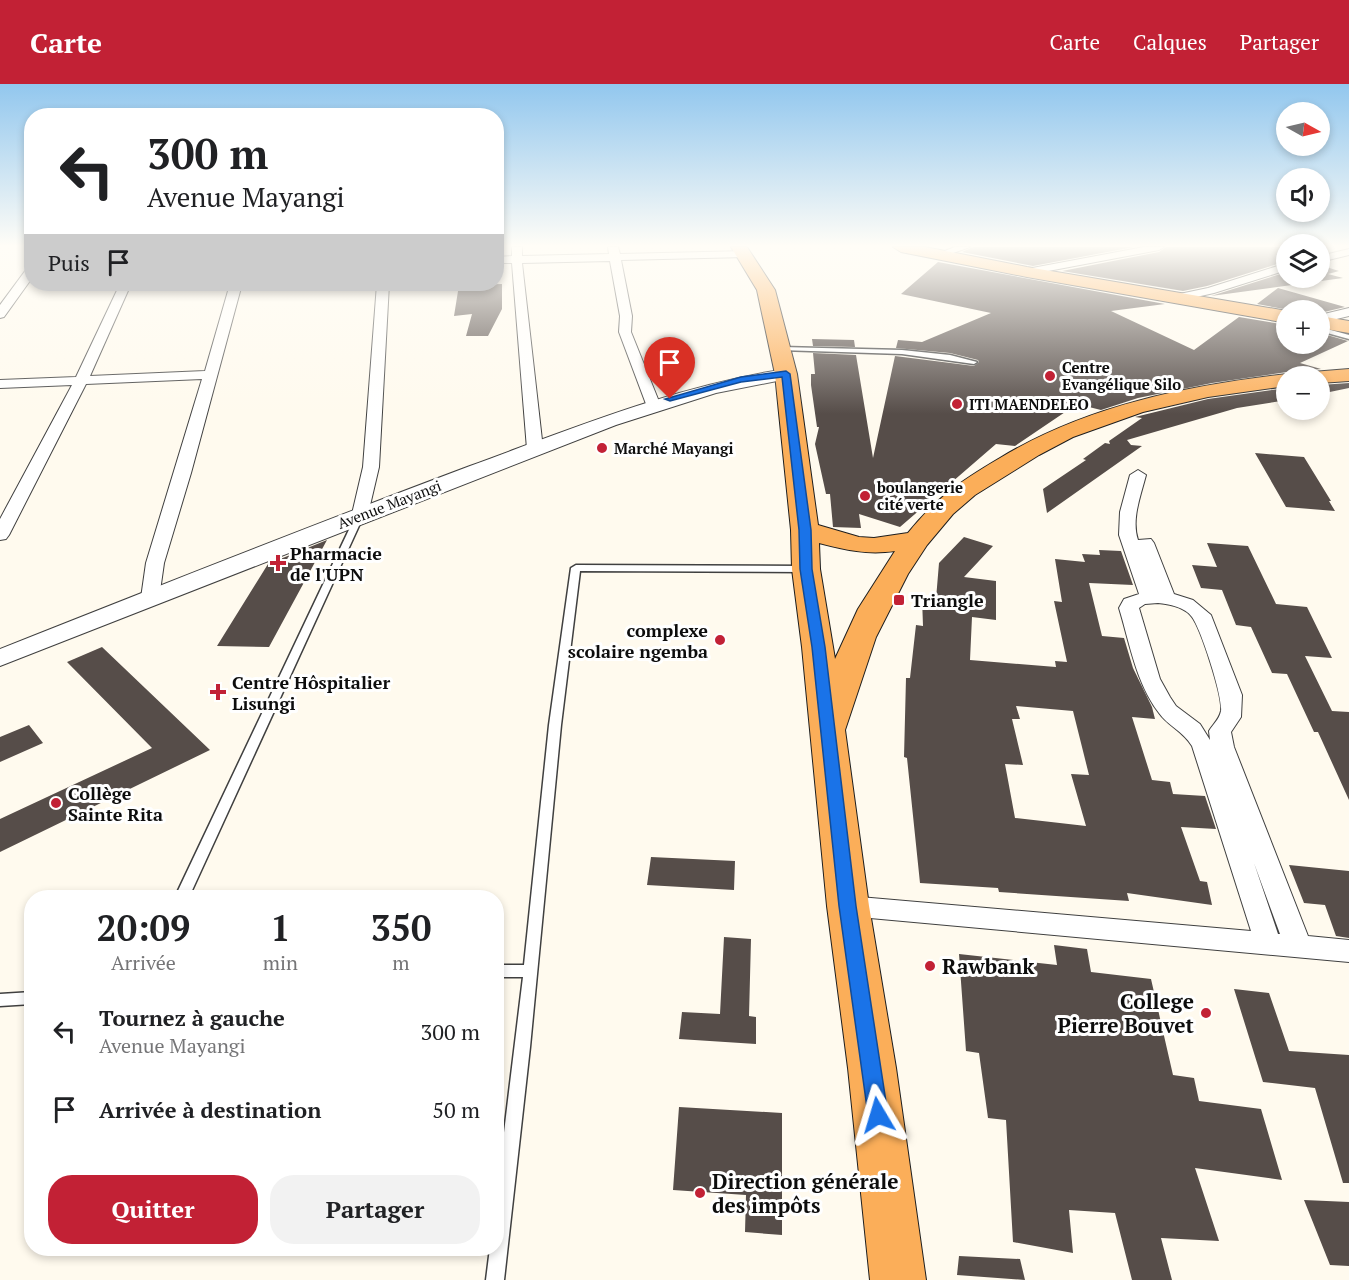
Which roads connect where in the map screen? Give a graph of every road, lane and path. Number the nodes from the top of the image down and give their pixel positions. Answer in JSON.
{"nodes":[{"id":1,"x":116,"y":303,"type":"edge"},
{"id":2,"x":232,"y":303,"type":"edge"},
{"id":3,"x":381,"y":303,"type":"edge"},
{"id":4,"x":519,"y":303,"type":"edge"},
{"id":5,"x":624,"y":303,"type":"edge"},
{"id":6,"x":769,"y":303,"type":"edge"},
{"id":7,"x":1197,"y":303,"type":"edge"},
{"id":8,"x":1204,"y":303,"type":"edge"},
{"id":9,"x":1349,"y":312,"type":"edge"},
{"id":10,"x":1276,"y":314,"type":"edge"},
{"id":11,"x":1330,"y":318,"type":"edge"},
{"id":12,"x":1276,"y":320,"type":"edge"},
{"id":13,"x":1330,"y":323,"type":"edge"},
{"id":14,"x":1349,"y":327,"type":"edge"},
{"id":15,"x":1330,"y":332,"type":"edge"},
{"id":16,"x":1349,"y":337,"type":"edge"},
{"id":17,"x":784,"y":361,"type":"junction"},
{"id":18,"x":974,"y":362,"type":"dead end"},
{"id":19,"x":211,"y":375,"type":"junction"},
{"id":20,"x":1349,"y":375,"type":"edge"},
{"id":21,"x":1330,"y":376,"type":"edge"},
{"id":22,"x":81,"y":381,"type":"junction"},
{"id":23,"x":1276,"y":381,"type":"edge"},
{"id":24,"x":0,"y":384,"type":"edge"},
{"id":25,"x":653,"y":404,"type":"junction"},
{"id":26,"x":535,"y":450,"type":"junction"},
{"id":27,"x":1138,"y":475,"type":"dead end"},
{"id":28,"x":360,"y":514,"type":"junction"},
{"id":29,"x":805,"y":530,"type":"junction"},
{"id":30,"x":0,"y":535,"type":"edge"},
{"id":31,"x":916,"y":540,"type":"junction"},
{"id":32,"x":1145,"y":543,"type":"dead end"},
{"id":33,"x":806,"y":569,"type":"junction"},
{"id":34,"x":150,"y":598,"type":"junction"},
{"id":35,"x":1158,"y":598,"type":"junction"},
{"id":36,"x":0,"y":658,"type":"edge"},
{"id":37,"x":1192,"y":729,"type":"junction"},
{"id":38,"x":1220,"y":731,"type":"junction"},
{"id":39,"x":829,"y":732,"type":"junction"},
{"id":40,"x":185,"y":890,"type":"edge"},
{"id":41,"x":848,"y":906,"type":"junction"},
{"id":42,"x":1268,"y":943,"type":"junction"},
{"id":43,"x":1298,"y":945,"type":"junction"},
{"id":44,"x":1349,"y":951,"type":"edge"},
{"id":45,"x":504,"y":971,"type":"edge"},
{"id":46,"x":530,"y":971,"type":"junction"},
{"id":47,"x":24,"y":998,"type":"edge"},
{"id":48,"x":0,"y":1000,"type":"edge"},
{"id":49,"x":504,"y":1212,"type":"edge"},
{"id":50,"x":498,"y":1256,"type":"edge"},
{"id":51,"x":495,"y":1280,"type":"edge"},
{"id":52,"x":898,"y":1280,"type":"edge"}],
"edges":[{"from":1,"to":22,"type":"street"},
{"from":2,"to":19,"type":"street"},
{"from":3,"to":28,"type":"street"},
{"from":4,"to":26,"type":"street"},
{"from":5,"to":25,"type":"street"},
{"from":6,"to":17,"type":"highway"},
{"from":7,"to":12,"type":"lane"},
{"from":8,"to":10,"type":"highway"},
{"from":9,"to":11,"type":"street"},
{"from":13,"to":14,"type":"highway"},
{"from":15,"to":16,"type":"lane"},
{"from":17,"to":18,"type":"lane"},
{"from":17,"to":25,"type":"street","name":"Avenue Mayangi"},
{"from":17,"to":29,"type":"highway"},
{"from":19,"to":22,"type":"street"},
{"from":19,"to":34,"type":"street"},
{"from":20,"to":21,"type":"highway"},
{"from":22,"to":24,"type":"street"},
{"from":22,"to":30,"type":"street"},
{"from":23,"to":31,"type":"highway"},
{"from":25,"to":26,"type":"street","name":"Avenue Mayangi"},
{"from":26,"to":28,"type":"street","name":"Avenue Mayangi"},
{"from":27,"to":35,"type":"street"},
{"from":28,"to":34,"type":"street","name":"Avenue Mayangi"},
{"from":28,"to":40,"type":"lane"},
{"from":29,"to":31,"type":"highway"},
{"from":29,"to":33,"type":"highway"},
{"from":31,"to":39,"type":"highway"},
{"from":32,"to":35,"type":"street"},
{"from":33,"to":39,"type":"highway"},
{"from":33,"to":46,"type":"lane"},
{"from":34,"to":36,"type":"street","name":"Avenue Mayangi"},
{"from":35,"to":37,"type":"street"},
{"from":35,"to":38,"type":"street"},
{"from":37,"to":38,"type":"street"},
{"from":37,"to":42,"type":"street"},
{"from":38,"to":43,"type":"street"},
{"from":39,"to":41,"type":"highway"},
{"from":41,"to":42,"type":"street"},
{"from":41,"to":52,"type":"highway"},
{"from":42,"to":43,"type":"street"},
{"from":43,"to":44,"type":"street"},
{"from":45,"to":46,"type":"lane"},
{"from":46,"to":49,"type":"lane"},
{"from":47,"to":48,"type":"lane"},
{"from":50,"to":51,"type":"lane"}]}
